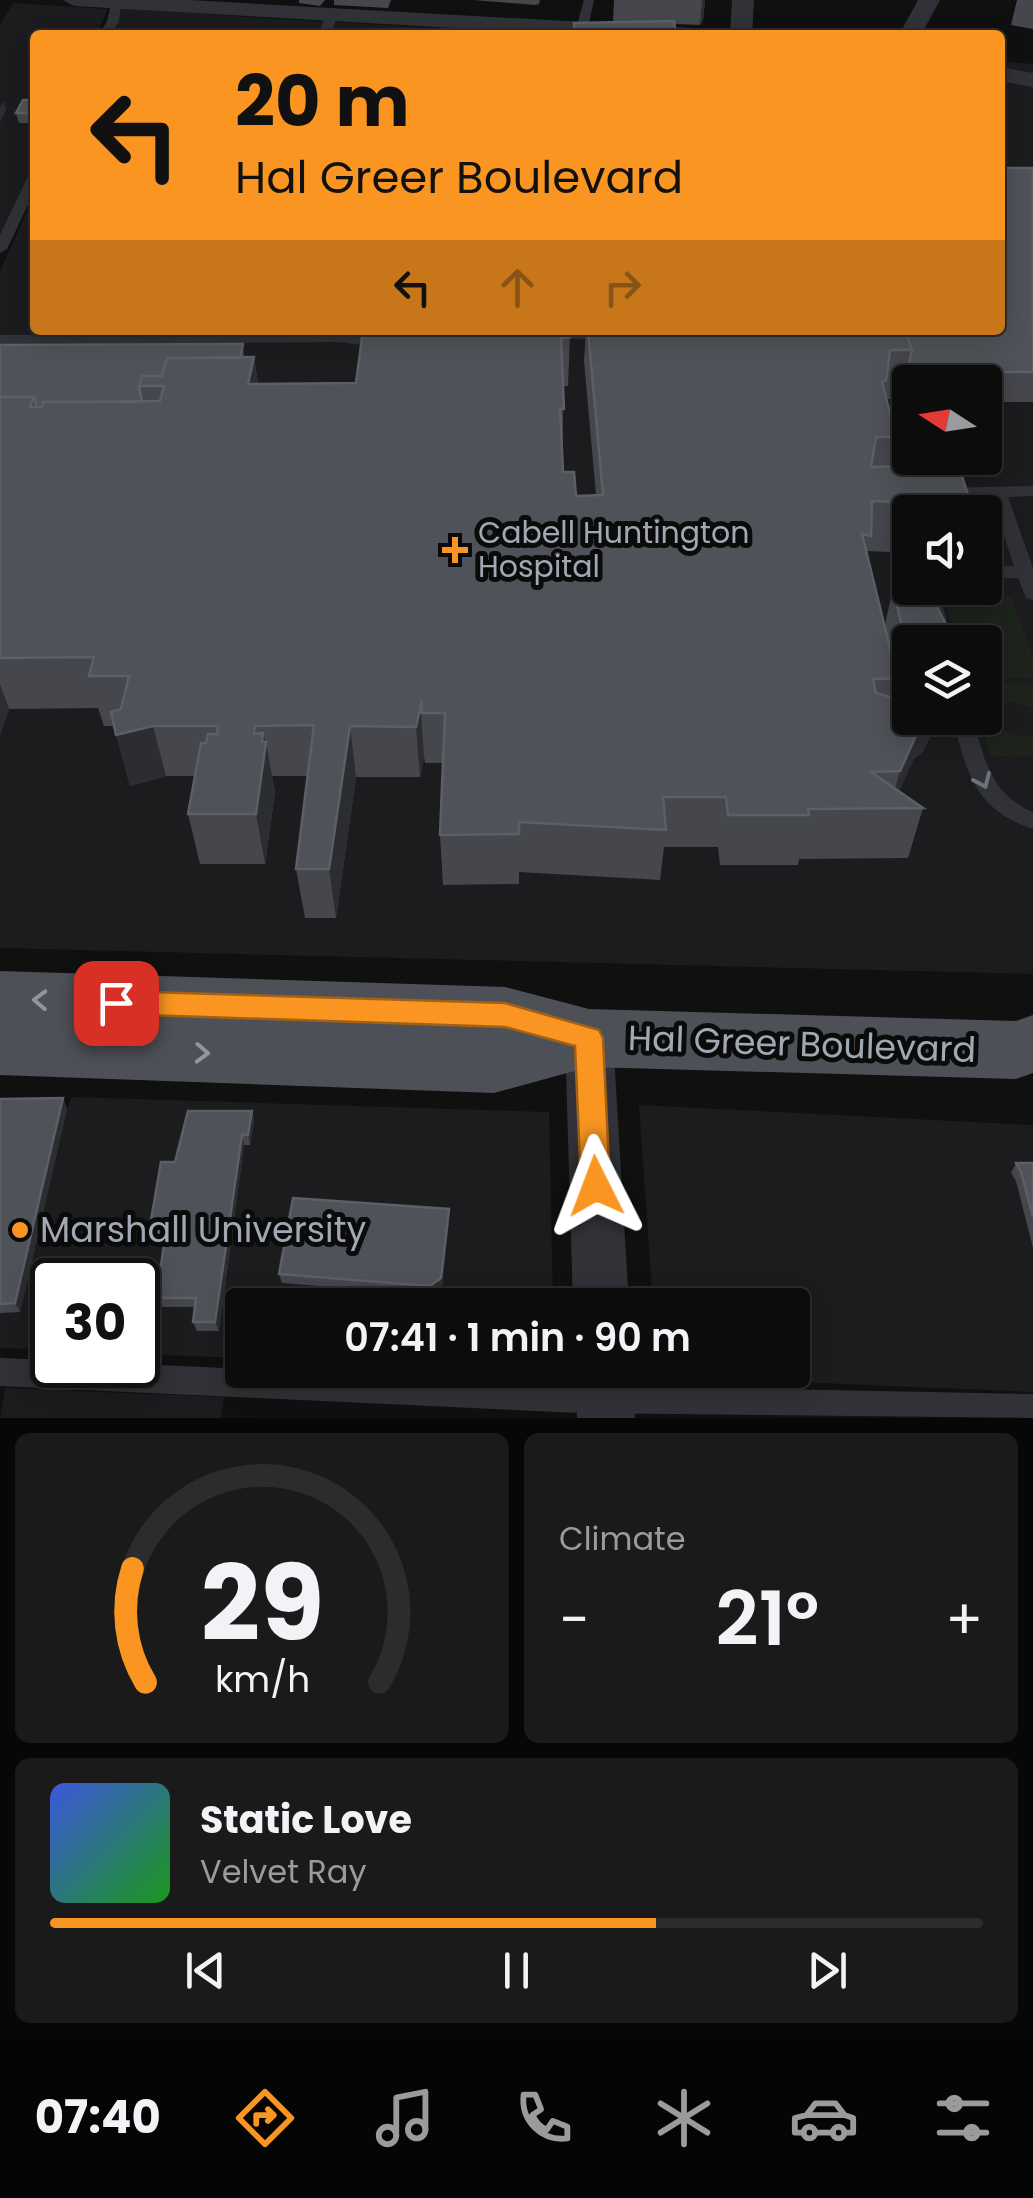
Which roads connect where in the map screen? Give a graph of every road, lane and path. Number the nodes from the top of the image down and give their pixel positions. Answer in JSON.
{"nodes":[{"id":1,"x":74,"y":0,"type":"edge"},
{"id":2,"x":589,"y":0,"type":"edge"},
{"id":3,"x":743,"y":0,"type":"edge"},
{"id":4,"x":929,"y":0,"type":"edge"},
{"id":5,"x":116,"y":2,"type":"edge"},
{"id":6,"x":277,"y":6,"type":"edge"},
{"id":7,"x":432,"y":10,"type":"edge"},
{"id":8,"x":328,"y":25,"type":"edge"},
{"id":9,"x":582,"y":28,"type":"junction"},
{"id":10,"x":108,"y":30,"type":"edge"},
{"id":11,"x":518,"y":30,"type":"edge"},
{"id":12,"x":613,"y":30,"type":"edge"},
{"id":13,"x":741,"y":30,"type":"edge"},
{"id":14,"x":913,"y":30,"type":"edge"},
{"id":15,"x":1005,"y":75,"type":"edge"},
{"id":16,"x":1033,"y":80,"type":"edge"},
{"id":17,"x":30,"y":186,"type":"edge"},
{"id":18,"x":0,"y":249,"type":"edge"},
{"id":19,"x":287,"y":335,"type":"edge"},
{"id":20,"x":348,"y":335,"type":"edge"},
{"id":21,"x":0,"y":340,"type":"edge"},
{"id":22,"x":371,"y":341,"type":"edge"},
{"id":23,"x":997,"y":491,"type":"junction"},
{"id":24,"x":1033,"y":491,"type":"edge"},
{"id":25,"x":930,"y":495,"type":"edge"},
{"id":26,"x":1002,"y":572,"type":"edge"},
{"id":27,"x":1025,"y":572,"type":"junction"},
{"id":28,"x":1033,"y":594,"type":"edge"},
{"id":29,"x":968,"y":735,"type":"edge"},
{"id":30,"x":1033,"y":821,"type":"edge"},
{"id":31,"x":0,"y":999,"type":"edge"},
{"id":32,"x":589,"y":1038,"type":"junction"},
{"id":33,"x":0,"y":1046,"type":"edge"},
{"id":34,"x":1027,"y":1050,"type":"edge"},
{"id":35,"x":600,"y":1288,"type":"edge"},
{"id":36,"x":0,"y":1372,"type":"edge"},
{"id":37,"x":612,"y":1396,"type":"edge"},
{"id":38,"x":1033,"y":1409,"type":"edge"}],
"edges":[{"from":1,"to":5,"type":"street"},
{"from":2,"to":9,"type":"lane"},
{"from":3,"to":13,"type":"street"},
{"from":4,"to":14,"type":"street"},
{"from":5,"to":6,"type":"street"},
{"from":5,"to":10,"type":"lane"},
{"from":6,"to":8,"type":"street"},
{"from":7,"to":8,"type":"street"},
{"from":7,"to":11,"type":"street"},
{"from":9,"to":11,"type":"street"},
{"from":9,"to":12,"type":"street"},
{"from":15,"to":16,"type":"street"},
{"from":17,"to":18,"type":"lane"},
{"from":19,"to":21,"type":"lane"},
{"from":20,"to":22,"type":"lane"},
{"from":23,"to":24,"type":"lane"},
{"from":23,"to":25,"type":"lane"},
{"from":23,"to":27,"type":"lane"},
{"from":26,"to":27,"type":"lane"},
{"from":27,"to":28,"type":"lane"},
{"from":29,"to":30,"type":"lane","one_way":true},
{"from":32,"to":31,"type":"main road","name":"Hal Greer Boulevard","one_way":true},
{"from":33,"to":32,"type":"main road","name":"Hal Greer Boulevard","one_way":true},
{"from":32,"to":34,"type":"main road","name":"Hal Greer Boulevard"},
{"from":32,"to":35,"type":"street"},
{"from":36,"to":37,"type":"lane"},
{"from":37,"to":38,"type":"lane"}]}
